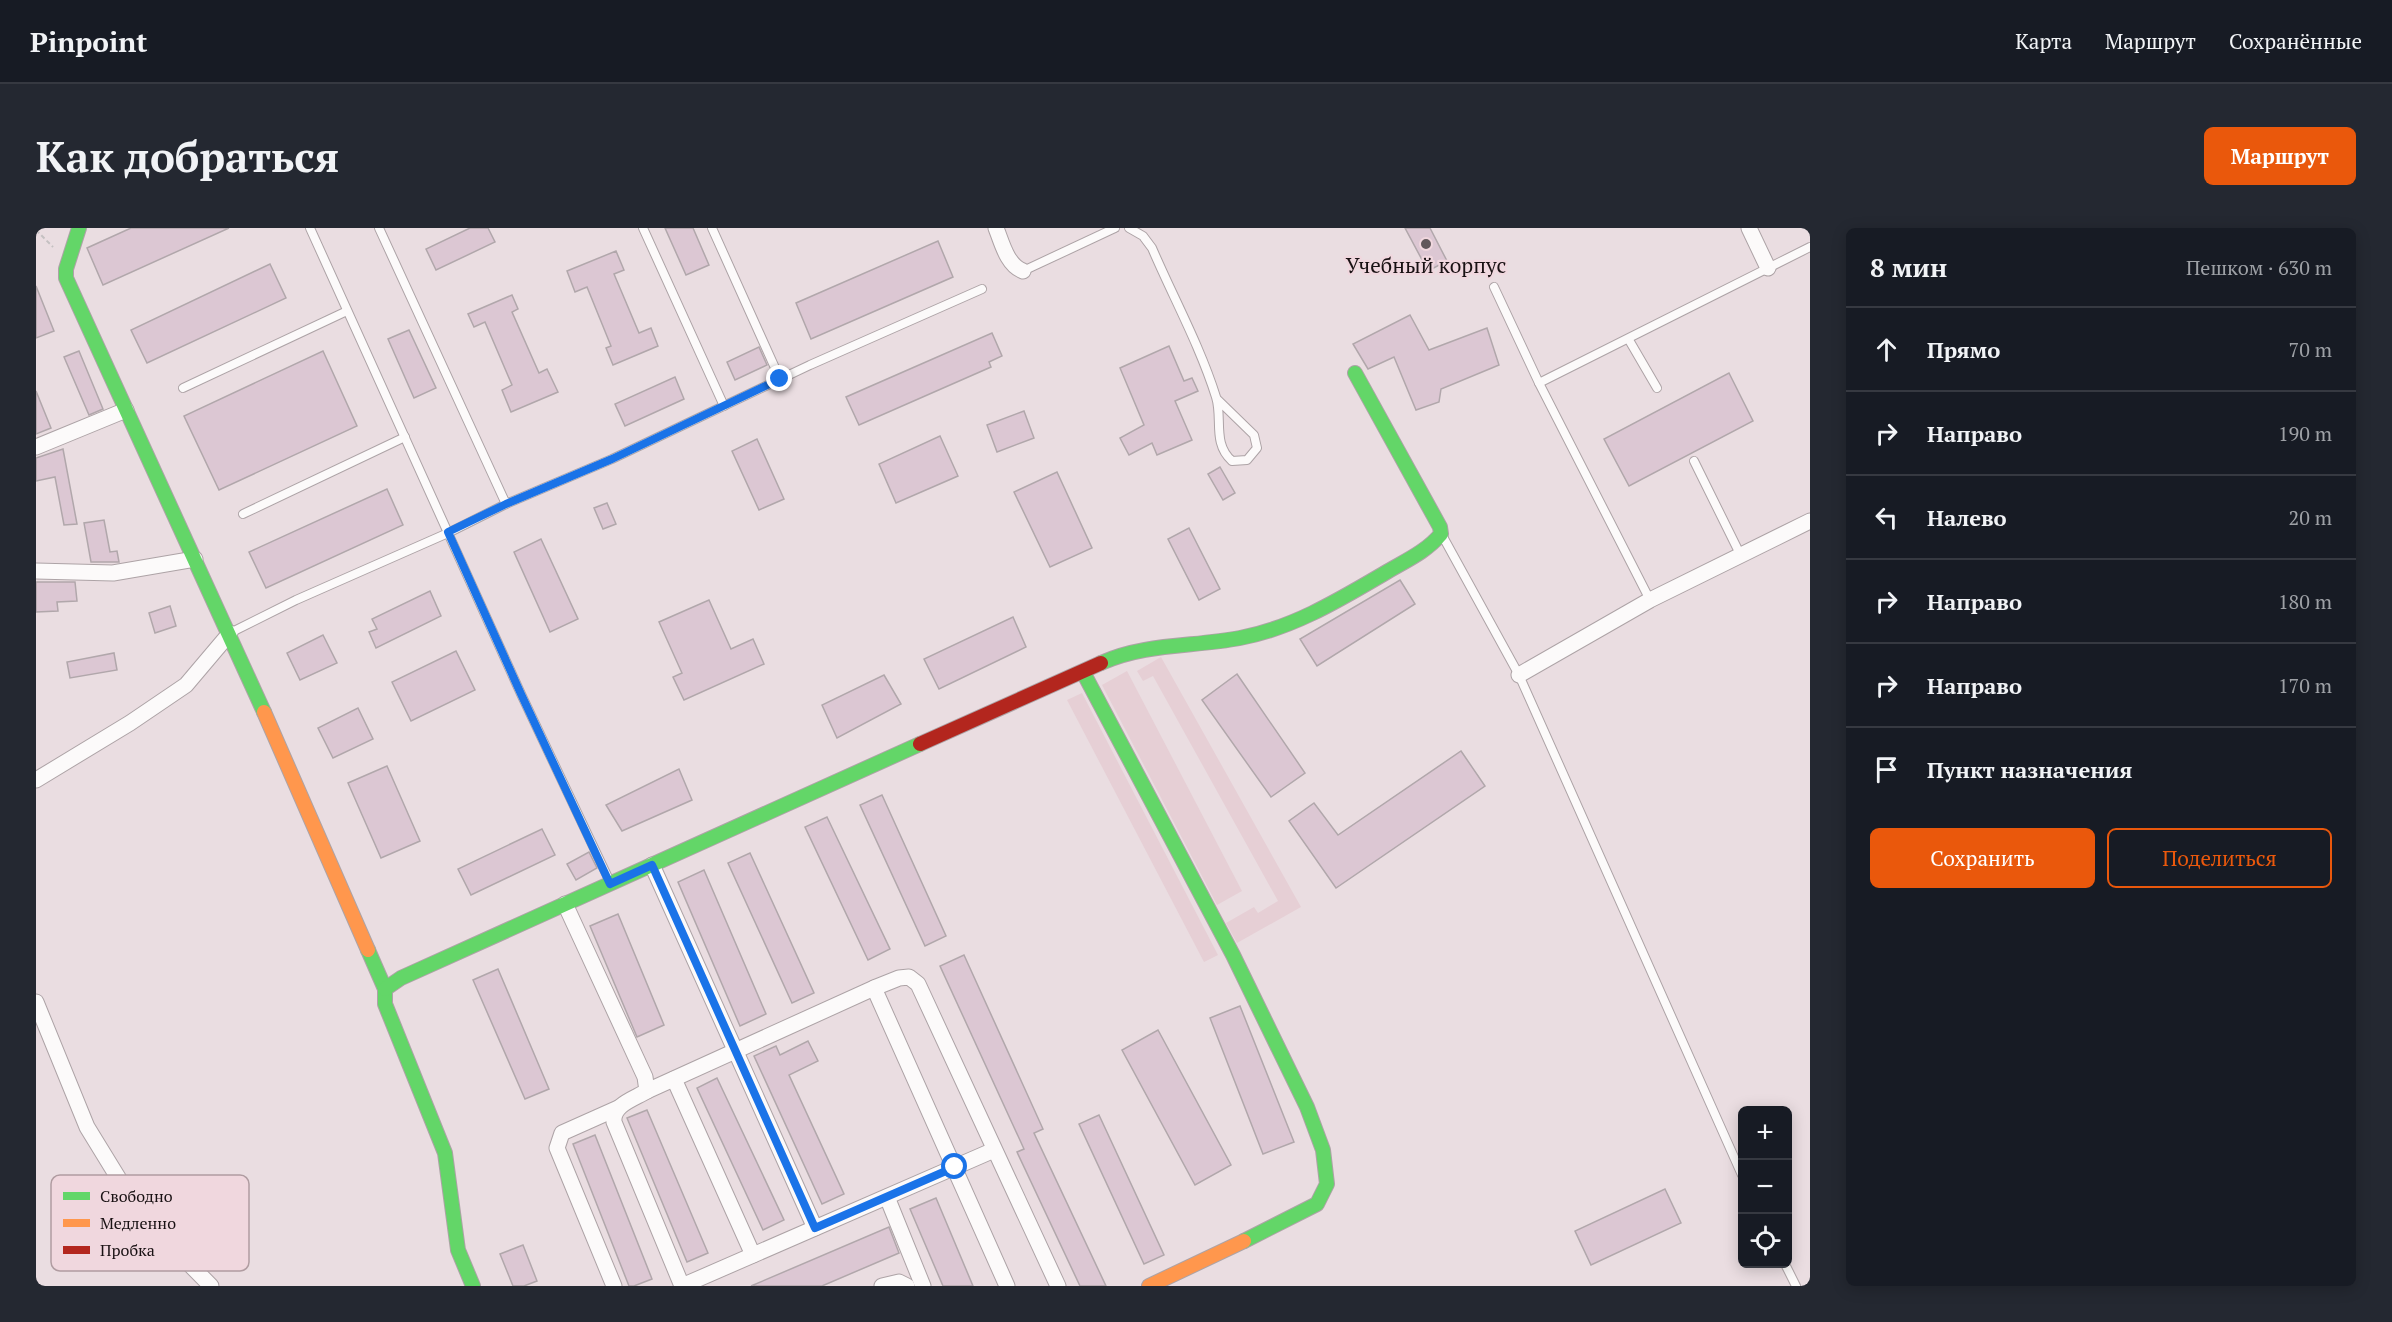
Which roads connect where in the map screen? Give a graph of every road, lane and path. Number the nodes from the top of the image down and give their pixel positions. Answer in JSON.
{"nodes":[{"id":1,"x":79,"y":228,"type":"edge"},
{"id":2,"x":310,"y":228,"type":"edge"},
{"id":3,"x":379,"y":228,"type":"edge"},
{"id":4,"x":643,"y":228,"type":"edge"},
{"id":5,"x":712,"y":228,"type":"edge"},
{"id":6,"x":996,"y":228,"type":"edge"},
{"id":7,"x":1115,"y":228,"type":"edge"},
{"id":8,"x":1129,"y":228,"type":"edge"},
{"id":9,"x":1749,"y":228,"type":"edge"},
{"id":10,"x":36,"y":230,"type":"edge"},
{"id":11,"x":1810,"y":247,"type":"edge"},
{"id":12,"x":68,"y":261,"type":"junction"},
{"id":13,"x":1768,"y":268,"type":"junction"},
{"id":14,"x":1023,"y":271,"type":"joint"},
{"id":15,"x":1494,"y":287,"type":"dead end"},
{"id":16,"x":982,"y":289,"type":"dead end"},
{"id":17,"x":347,"y":311,"type":"junction"},
{"id":18,"x":1629,"y":340,"type":"junction"},
{"id":19,"x":1355,"y":373,"type":"dead end"},
{"id":20,"x":780,"y":379,"type":"junction"},
{"id":21,"x":1539,"y":383,"type":"junction"},
{"id":22,"x":183,"y":388,"type":"dead end"},
{"id":23,"x":1658,"y":388,"type":"dead end"},
{"id":24,"x":1217,"y":399,"type":"junction"},
{"id":25,"x":724,"y":406,"type":"junction"},
{"id":26,"x":126,"y":410,"type":"junction"},
{"id":27,"x":405,"y":437,"type":"junction"},
{"id":28,"x":36,"y":447,"type":"edge"},
{"id":29,"x":1694,"y":461,"type":"dead end"},
{"id":30,"x":506,"y":504,"type":"junction"},
{"id":31,"x":243,"y":514,"type":"dead end"},
{"id":32,"x":1810,"y":521,"type":"edge"},
{"id":33,"x":448,"y":532,"type":"junction"},
{"id":34,"x":1441,"y":534,"type":"junction"},
{"id":35,"x":1741,"y":556,"type":"junction"},
{"id":36,"x":195,"y":559,"type":"junction"},
{"id":37,"x":36,"y":571,"type":"edge"},
{"id":38,"x":1650,"y":600,"type":"junction"},
{"id":39,"x":230,"y":633,"type":"junction"},
{"id":40,"x":1083,"y":672,"type":"junction"},
{"id":41,"x":1519,"y":675,"type":"junction"},
{"id":42,"x":36,"y":780,"type":"edge"},
{"id":43,"x":652,"y":865,"type":"junction"},
{"id":44,"x":610,"y":884,"type":"junction"},
{"id":45,"x":565,"y":904,"type":"junction"},
{"id":46,"x":874,"y":988,"type":"junction"},
{"id":47,"x":385,"y":989,"type":"junction"},
{"id":48,"x":36,"y":1002,"type":"edge"},
{"id":49,"x":736,"y":1051,"type":"junction"},
{"id":50,"x":674,"y":1079,"type":"junction"},
{"id":51,"x":647,"y":1091,"type":"junction"},
{"id":52,"x":618,"y":1108,"type":"junction"},
{"id":53,"x":994,"y":1150,"type":"junction"},
{"id":54,"x":1738,"y":1164,"type":"edge"},
{"id":55,"x":955,"y":1167,"type":"junction"},
{"id":56,"x":116,"y":1175,"type":"edge"},
{"id":57,"x":886,"y":1197,"type":"junction"},
{"id":58,"x":815,"y":1228,"type":"junction"},
{"id":59,"x":753,"y":1255,"type":"junction"},
{"id":60,"x":1787,"y":1268,"type":"edge"},
{"id":61,"x":196,"y":1271,"type":"edge"},
{"id":62,"x":211,"y":1286,"type":"edge"},
{"id":63,"x":473,"y":1286,"type":"edge"},
{"id":64,"x":614,"y":1286,"type":"edge"},
{"id":65,"x":882,"y":1286,"type":"edge"},
{"id":66,"x":907,"y":1286,"type":"edge"},
{"id":67,"x":923,"y":1286,"type":"edge"},
{"id":68,"x":1007,"y":1286,"type":"edge"},
{"id":69,"x":1058,"y":1286,"type":"edge"},
{"id":70,"x":1149,"y":1286,"type":"edge"},
{"id":71,"x":1796,"y":1286,"type":"edge"}],
"edges":[{"from":1,"to":12,"type":"street"},
{"from":2,"to":17,"type":"lane"},
{"from":3,"to":30,"type":"lane"},
{"from":4,"to":25,"type":"lane"},
{"from":5,"to":20,"type":"lane"},
{"from":6,"to":14,"type":"street"},
{"from":7,"to":14,"type":"lane"},
{"from":8,"to":24,"type":"lane"},
{"from":9,"to":13,"type":"street"},
{"from":10,"to":12,"type":"path"},
{"from":11,"to":13,"type":"lane"},
{"from":12,"to":26,"type":"street"},
{"from":13,"to":18,"type":"lane"},
{"from":15,"to":21,"type":"lane"},
{"from":16,"to":20,"type":"lane"},
{"from":17,"to":22,"type":"lane"},
{"from":17,"to":27,"type":"lane"},
{"from":18,"to":21,"type":"lane"},
{"from":18,"to":23,"type":"lane"},
{"from":19,"to":34,"type":"street"},
{"from":20,"to":25,"type":"lane"},
{"from":21,"to":38,"type":"lane"},
{"from":24,"to":24,"type":"lane"},
{"from":25,"to":30,"type":"lane"},
{"from":26,"to":28,"type":"street"},
{"from":26,"to":36,"type":"street"},
{"from":27,"to":31,"type":"lane"},
{"from":27,"to":33,"type":"lane"},
{"from":29,"to":35,"type":"lane"},
{"from":30,"to":33,"type":"lane"},
{"from":32,"to":35,"type":"street"},
{"from":33,"to":39,"type":"lane"},
{"from":33,"to":44,"type":"lane"},
{"from":34,"to":40,"type":"street"},
{"from":34,"to":41,"type":"lane"},
{"from":35,"to":38,"type":"street"},
{"from":36,"to":37,"type":"street"},
{"from":36,"to":39,"type":"street"},
{"from":38,"to":41,"type":"street"},
{"from":39,"to":42,"type":"street"},
{"from":39,"to":47,"type":"street"},
{"from":40,"to":43,"type":"street"},
{"from":40,"to":70,"type":"street"},
{"from":41,"to":54,"type":"lane"},
{"from":43,"to":44,"type":"street"},
{"from":43,"to":49,"type":"street"},
{"from":44,"to":45,"type":"street"},
{"from":45,"to":47,"type":"street"},
{"from":45,"to":51,"type":"street"},
{"from":46,"to":49,"type":"street"},
{"from":46,"to":53,"type":"street"},
{"from":46,"to":55,"type":"street"},
{"from":47,"to":63,"type":"street"},
{"from":48,"to":56,"type":"street"},
{"from":49,"to":50,"type":"street"},
{"from":49,"to":58,"type":"street"},
{"from":50,"to":51,"type":"street"},
{"from":50,"to":59,"type":"street"},
{"from":51,"to":52,"type":"street"},
{"from":52,"to":59,"type":"street"},
{"from":52,"to":64,"type":"street"},
{"from":53,"to":55,"type":"street"},
{"from":53,"to":69,"type":"street"},
{"from":55,"to":57,"type":"street"},
{"from":55,"to":68,"type":"street"},
{"from":57,"to":58,"type":"street"},
{"from":57,"to":67,"type":"street"},
{"from":58,"to":59,"type":"street"},
{"from":60,"to":71,"type":"lane"},
{"from":61,"to":62,"type":"street"},
{"from":65,"to":66,"type":"street"}]}
